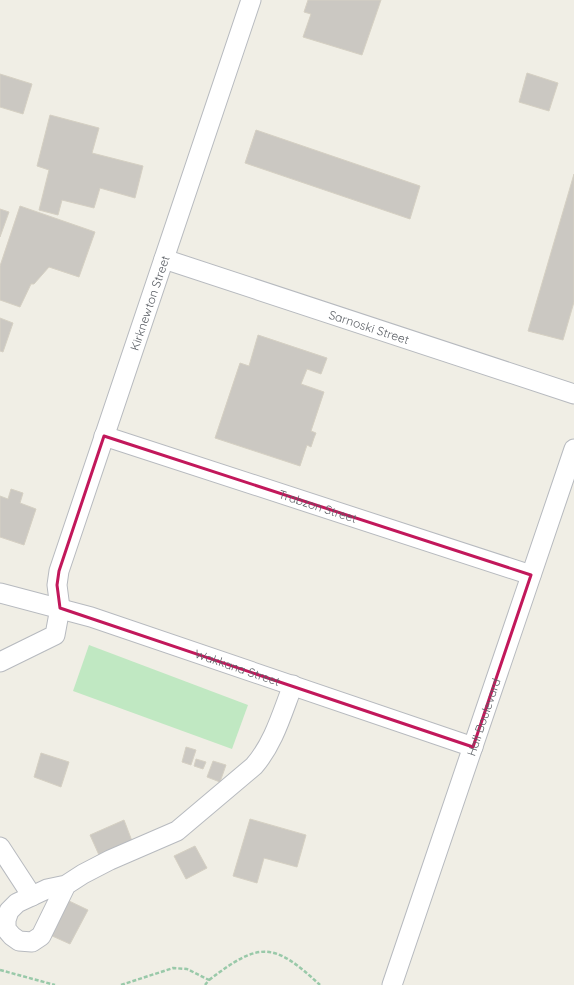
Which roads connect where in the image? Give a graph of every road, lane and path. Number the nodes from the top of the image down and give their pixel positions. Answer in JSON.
{"nodes":[{"id":1,"x":251,"y":0,"type":"edge"},
{"id":2,"x":164,"y":259,"type":"junction"},
{"id":3,"x":574,"y":394,"type":"edge"},
{"id":4,"x":104,"y":436,"type":"junction"},
{"id":5,"x":574,"y":448,"type":"edge"},
{"id":6,"x":531,"y":575,"type":"junction"},
{"id":7,"x":0,"y":593,"type":"edge"},
{"id":8,"x":60,"y":608,"type":"junction"},
{"id":9,"x":0,"y":662,"type":"edge"},
{"id":10,"x":293,"y":685,"type":"junction"},
{"id":11,"x":473,"y":746,"type":"junction"},
{"id":12,"x":0,"y":847,"type":"edge"},
{"id":13,"x":66,"y":885,"type":"junction"},
{"id":14,"x":32,"y":896,"type":"junction"},
{"id":15,"x":0,"y":970,"type":"edge"},
{"id":16,"x":209,"y":980,"type":"junction"},
{"id":17,"x":54,"y":985,"type":"edge"},
{"id":18,"x":121,"y":985,"type":"edge"},
{"id":19,"x":205,"y":985,"type":"edge"},
{"id":20,"x":320,"y":985,"type":"edge"},
{"id":21,"x":392,"y":985,"type":"edge"}],
"edges":[{"from":1,"to":2,"type":"street","name":"Kirknewton Street"},
{"from":2,"to":3,"type":"street","name":"Sarnoski Street"},
{"from":2,"to":4,"type":"street","name":"Kirknewton Street"},
{"from":4,"to":6,"type":"street","name":"Trabzon Street"},
{"from":4,"to":8,"type":"street","name":"Kirknewton Street"},
{"from":5,"to":6,"type":"street","name":"Hall Boulevard"},
{"from":6,"to":11,"type":"street","name":"Hall Boulevard"},
{"from":7,"to":8,"type":"street","name":"Wakkana Street"},
{"from":8,"to":9,"type":"street","name":"Kirknewton Street"},
{"from":8,"to":10,"type":"street","name":"Wakkana Street"},
{"from":10,"to":11,"type":"street","name":"Wakkana Street"},
{"from":10,"to":13,"type":"street"},
{"from":11,"to":21,"type":"street","name":"Hall Boulevard"},
{"from":12,"to":14,"type":"street"},
{"from":13,"to":14,"type":"street"},
{"from":13,"to":14,"type":"street"},
{"from":15,"to":17,"type":"path"},
{"from":16,"to":18,"type":"path"},
{"from":16,"to":19,"type":"path"},
{"from":16,"to":20,"type":"path"}]}
